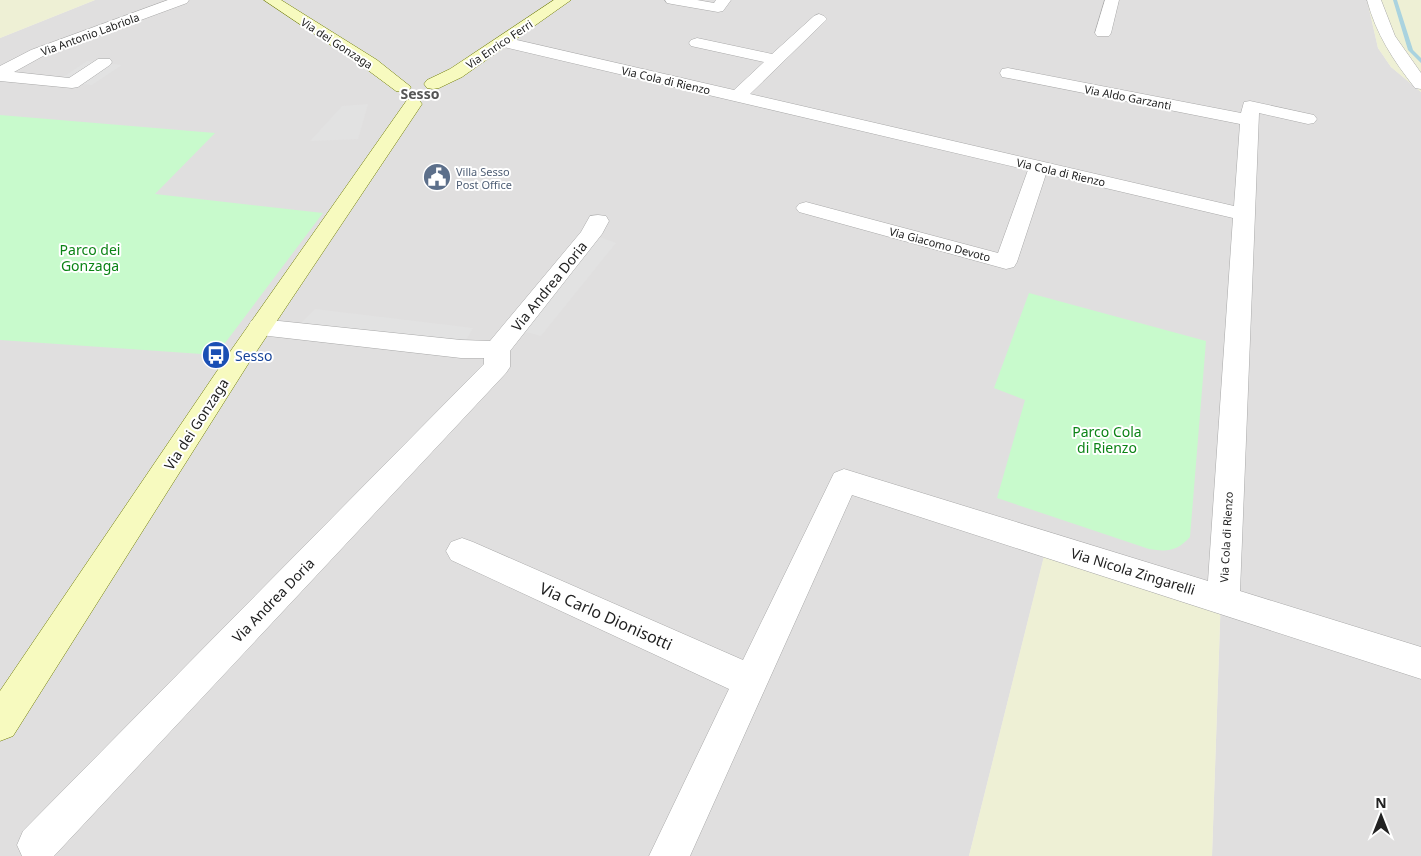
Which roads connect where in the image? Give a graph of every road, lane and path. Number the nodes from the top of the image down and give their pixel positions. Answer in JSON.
{"nodes":[{"id":1,"x":182,"y":0,"type":"edge"},
{"id":2,"x":271,"y":0,"type":"edge"},
{"id":3,"x":564,"y":0,"type":"edge"},
{"id":4,"x":672,"y":0,"type":"edge"},
{"id":5,"x":1111,"y":0,"type":"edge"},
{"id":6,"x":1374,"y":0,"type":"edge"},
{"id":7,"x":721,"y":4,"type":"edge"},
{"id":8,"x":819,"y":19,"type":"dead end"},
{"id":9,"x":1103,"y":33,"type":"dead end"},
{"id":10,"x":504,"y":42,"type":"junction"},
{"id":11,"x":697,"y":43,"type":"dead end"},
{"id":12,"x":776,"y":60,"type":"junction"},
{"id":13,"x":104,"y":62,"type":"dead end"},
{"id":14,"x":1008,"y":73,"type":"dead end"},
{"id":15,"x":0,"y":75,"type":"edge"},
{"id":16,"x":1421,"y":84,"type":"edge"},
{"id":17,"x":408,"y":96,"type":"junction"},
{"id":18,"x":738,"y":96,"type":"junction"},
{"id":19,"x":1308,"y":119,"type":"dead end"},
{"id":20,"x":1249,"y":120,"type":"junction"},
{"id":21,"x":1038,"y":167,"type":"junction"},
{"id":22,"x":806,"y":208,"type":"dead end"},
{"id":23,"x":1243,"y":214,"type":"junction"},
{"id":24,"x":598,"y":221,"type":"dead end"},
{"id":25,"x":260,"y":328,"type":"junction"},
{"id":26,"x":497,"y":350,"type":"junction"},
{"id":27,"x":462,"y":551,"type":"dead end"},
{"id":28,"x":1223,"y":599,"type":"junction"},
{"id":29,"x":1421,"y":663,"type":"edge"},
{"id":30,"x":750,"y":681,"type":"junction"},
{"id":31,"x":0,"y":723,"type":"edge"},
{"id":32,"x":37,"y":845,"type":"dead end"},
{"id":33,"x":669,"y":856,"type":"edge"}],
"edges":[{"from":1,"to":15,"type":"street","name":"Via Antonio Labriola"},
{"from":2,"to":17,"type":"main road","name":"Via dei Gonzaga"},
{"from":3,"to":10,"type":"main road","name":"Via Enrico Ferri"},
{"from":4,"to":7,"type":"street"},
{"from":5,"to":9,"type":"street"},
{"from":6,"to":16,"type":"street"},
{"from":8,"to":12,"type":"street"},
{"from":10,"to":17,"type":"main road","name":"Via Enrico Ferri"},
{"from":10,"to":18,"type":"street","name":"Via Cola di Rienzo"},
{"from":11,"to":12,"type":"street"},
{"from":12,"to":18,"type":"street"},
{"from":13,"to":15,"type":"street","name":"Via Antonio Labriola"},
{"from":14,"to":20,"type":"street","name":"Via Aldo Garzanti"},
{"from":17,"to":25,"type":"main road","name":"Via dei Gonzaga"},
{"from":18,"to":21,"type":"street","name":"Via Cola di Rienzo"},
{"from":19,"to":20,"type":"street"},
{"from":20,"to":23,"type":"street"},
{"from":21,"to":22,"type":"street","name":"Via Giacomo Devoto"},
{"from":21,"to":23,"type":"street","name":"Via Cola di Rienzo"},
{"from":23,"to":28,"type":"street","name":"Via Cola di Rienzo"},
{"from":24,"to":26,"type":"street","name":"Via Andrea Doria"},
{"from":25,"to":26,"type":"street"},
{"from":25,"to":31,"type":"main road","name":"Via dei Gonzaga"},
{"from":26,"to":32,"type":"street","name":"Via Andrea Doria"},
{"from":27,"to":30,"type":"street","name":"Via Carlo Dionisotti"},
{"from":28,"to":29,"type":"street","name":"Via Nicola Zingarelli"},
{"from":28,"to":30,"type":"street","name":"Via Nicola Zingarelli"},
{"from":30,"to":33,"type":"street"}]}
